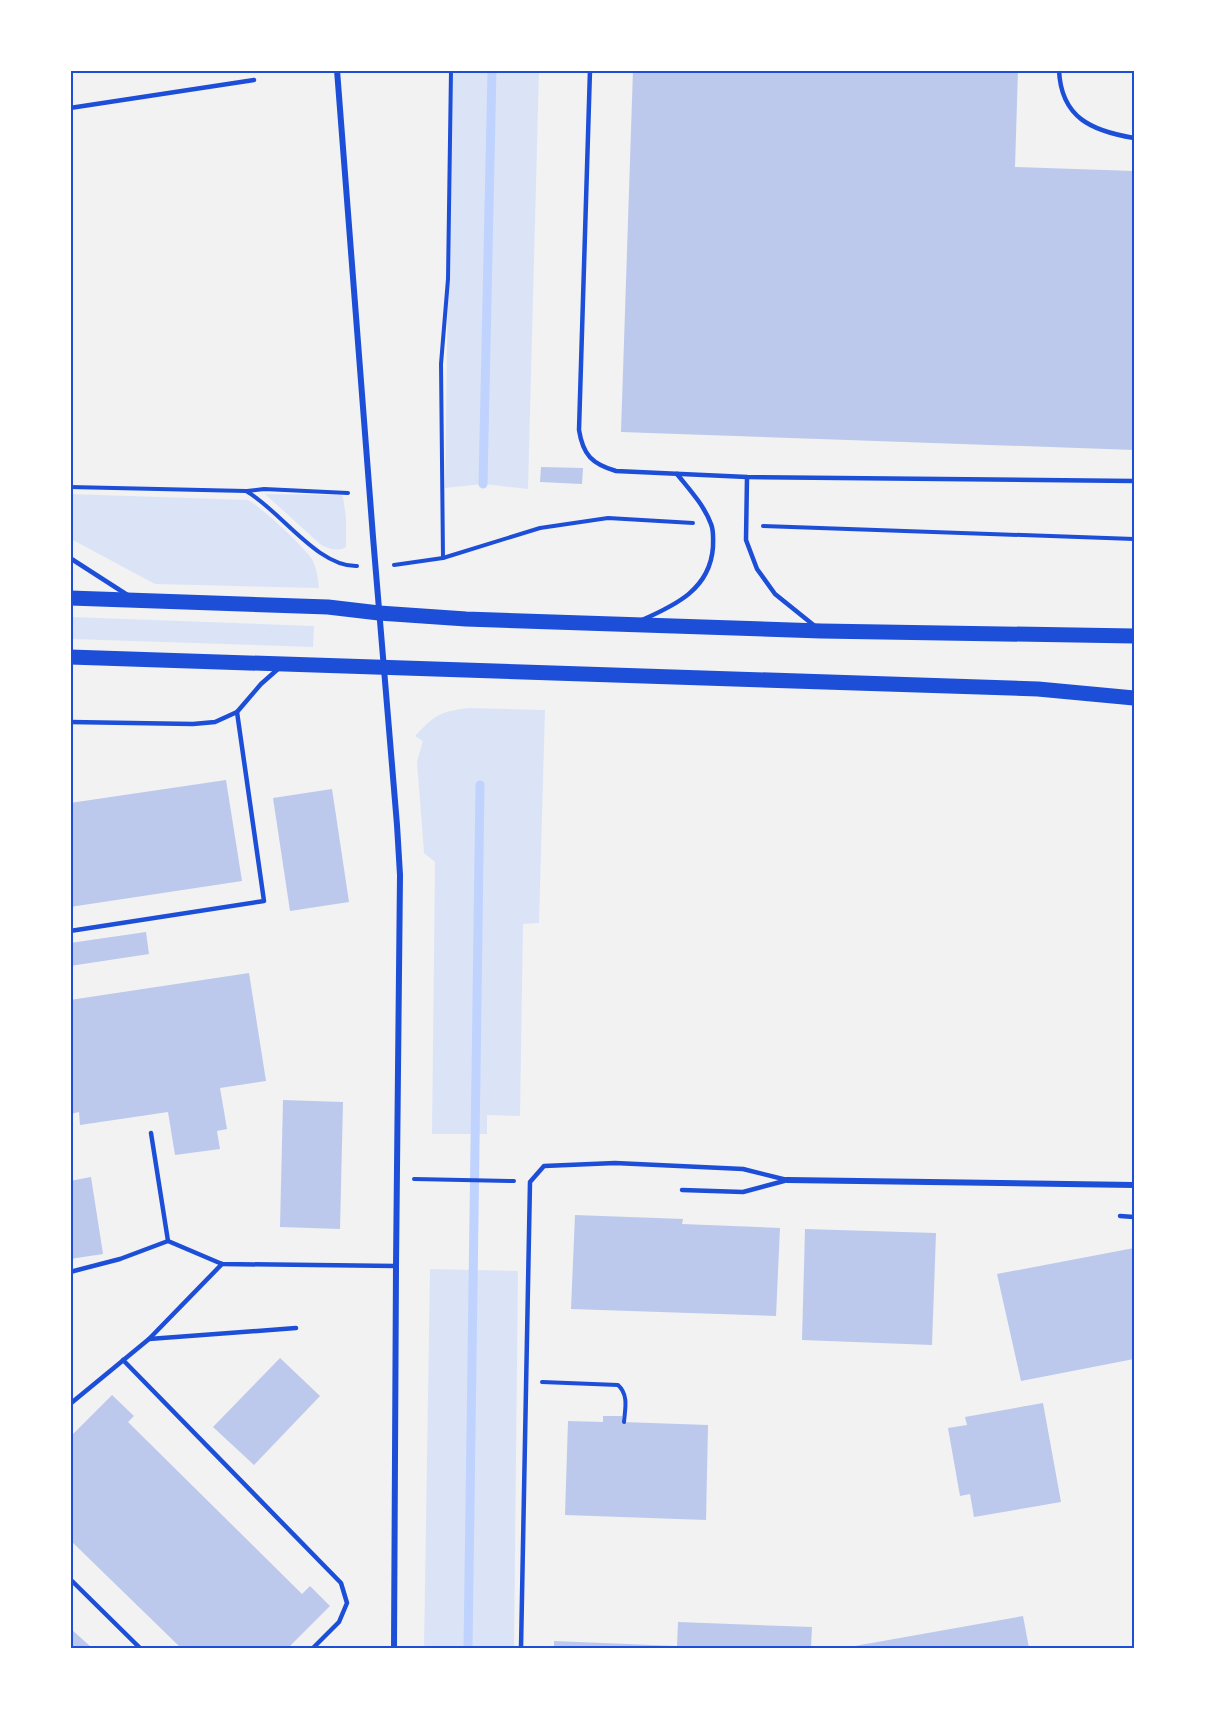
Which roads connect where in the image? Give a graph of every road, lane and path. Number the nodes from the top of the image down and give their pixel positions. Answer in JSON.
{"nodes":[{"id":1,"x":337,"y":70,"type":"edge"},
{"id":2,"x":451,"y":70,"type":"edge"},
{"id":3,"x":590,"y":70,"type":"edge"},
{"id":4,"x":1059,"y":70,"type":"edge"},
{"id":5,"x":254,"y":81,"type":"dead end"},
{"id":6,"x":70,"y":108,"type":"edge"},
{"id":7,"x":1134,"y":138,"type":"edge"},
{"id":8,"x":677,"y":474,"type":"junction"},
{"id":9,"x":747,"y":477,"type":"junction"},
{"id":10,"x":1134,"y":481,"type":"edge"},
{"id":11,"x":70,"y":487,"type":"edge"},
{"id":12,"x":246,"y":491,"type":"junction"},
{"id":13,"x":348,"y":493,"type":"dead end"},
{"id":14,"x":70,"y":558,"type":"edge"},
{"id":15,"x":442,"y":558,"type":"dead end"},
{"id":16,"x":350,"y":566,"type":"dead end"},
{"id":17,"x":70,"y":598,"type":"edge"},
{"id":18,"x":136,"y":600,"type":"junction"},
{"id":19,"x":379,"y":613,"type":"junction"},
{"id":20,"x":633,"y":624,"type":"junction"},
{"id":21,"x":821,"y":631,"type":"junction"},
{"id":22,"x":1134,"y":636,"type":"edge"},
{"id":23,"x":70,"y":657,"type":"edge"},
{"id":24,"x":284,"y":664,"type":"junction"},
{"id":25,"x":385,"y":666,"type":"junction"},
{"id":26,"x":1134,"y":698,"type":"edge"},
{"id":27,"x":237,"y":712,"type":"junction"},
{"id":28,"x":70,"y":722,"type":"edge"},
{"id":29,"x":70,"y":931,"type":"edge"},
{"id":30,"x":151,"y":1133,"type":"dead end"},
{"id":31,"x":432,"y":1179,"type":"dead end"},
{"id":32,"x":787,"y":1180,"type":"junction"},
{"id":33,"x":530,"y":1182,"type":"junction"},
{"id":34,"x":1134,"y":1185,"type":"edge"},
{"id":35,"x":682,"y":1190,"type":"dead end"},
{"id":36,"x":1120,"y":1216,"type":"dead end"},
{"id":37,"x":1134,"y":1217,"type":"edge"},
{"id":38,"x":168,"y":1241,"type":"junction"},
{"id":39,"x":222,"y":1264,"type":"junction"},
{"id":40,"x":396,"y":1266,"type":"junction"},
{"id":41,"x":70,"y":1272,"type":"edge"},
{"id":42,"x":296,"y":1328,"type":"dead end"},
{"id":43,"x":149,"y":1339,"type":"junction"},
{"id":44,"x":123,"y":1360,"type":"junction"},
{"id":45,"x":526,"y":1381,"type":"junction"},
{"id":46,"x":70,"y":1404,"type":"edge"},
{"id":47,"x":624,"y":1422,"type":"dead end"},
{"id":48,"x":70,"y":1579,"type":"edge"},
{"id":49,"x":140,"y":1648,"type":"edge"},
{"id":50,"x":313,"y":1648,"type":"edge"},
{"id":51,"x":394,"y":1648,"type":"edge"},
{"id":52,"x":521,"y":1648,"type":"edge"}],
"edges":[{"from":1,"to":19,"type":"street"},
{"from":2,"to":15,"type":"path"},
{"from":3,"to":8,"type":"lane"},
{"from":4,"to":7,"type":"lane"},
{"from":5,"to":6,"type":"lane"},
{"from":8,"to":9,"type":"lane"},
{"from":8,"to":20,"type":"lane"},
{"from":9,"to":10,"type":"lane"},
{"from":9,"to":21,"type":"lane"},
{"from":11,"to":12,"type":"path"},
{"from":12,"to":13,"type":"path"},
{"from":12,"to":16,"type":"path"},
{"from":14,"to":18,"type":"lane"},
{"from":17,"to":18,"type":"main road"},
{"from":18,"to":19,"type":"main road"},
{"from":19,"to":20,"type":"main road"},
{"from":19,"to":25,"type":"street"},
{"from":20,"to":21,"type":"main road"},
{"from":21,"to":22,"type":"main road"},
{"from":23,"to":24,"type":"main road"},
{"from":24,"to":25,"type":"main road"},
{"from":24,"to":27,"type":"lane"},
{"from":25,"to":26,"type":"main road"},
{"from":25,"to":40,"type":"street"},
{"from":27,"to":28,"type":"lane"},
{"from":27,"to":29,"type":"lane"},
{"from":30,"to":38,"type":"lane"},
{"from":31,"to":33,"type":"path"},
{"from":32,"to":33,"type":"lane"},
{"from":32,"to":34,"type":"street"},
{"from":32,"to":35,"type":"lane"},
{"from":33,"to":45,"type":"lane"},
{"from":36,"to":37,"type":"lane"},
{"from":38,"to":39,"type":"lane"},
{"from":38,"to":41,"type":"lane"},
{"from":39,"to":40,"type":"lane"},
{"from":39,"to":43,"type":"lane"},
{"from":40,"to":51,"type":"street"},
{"from":42,"to":43,"type":"lane"},
{"from":43,"to":44,"type":"lane"},
{"from":44,"to":46,"type":"lane"},
{"from":44,"to":50,"type":"lane"},
{"from":45,"to":47,"type":"path"},
{"from":45,"to":52,"type":"lane"},
{"from":48,"to":49,"type":"lane"}]}
